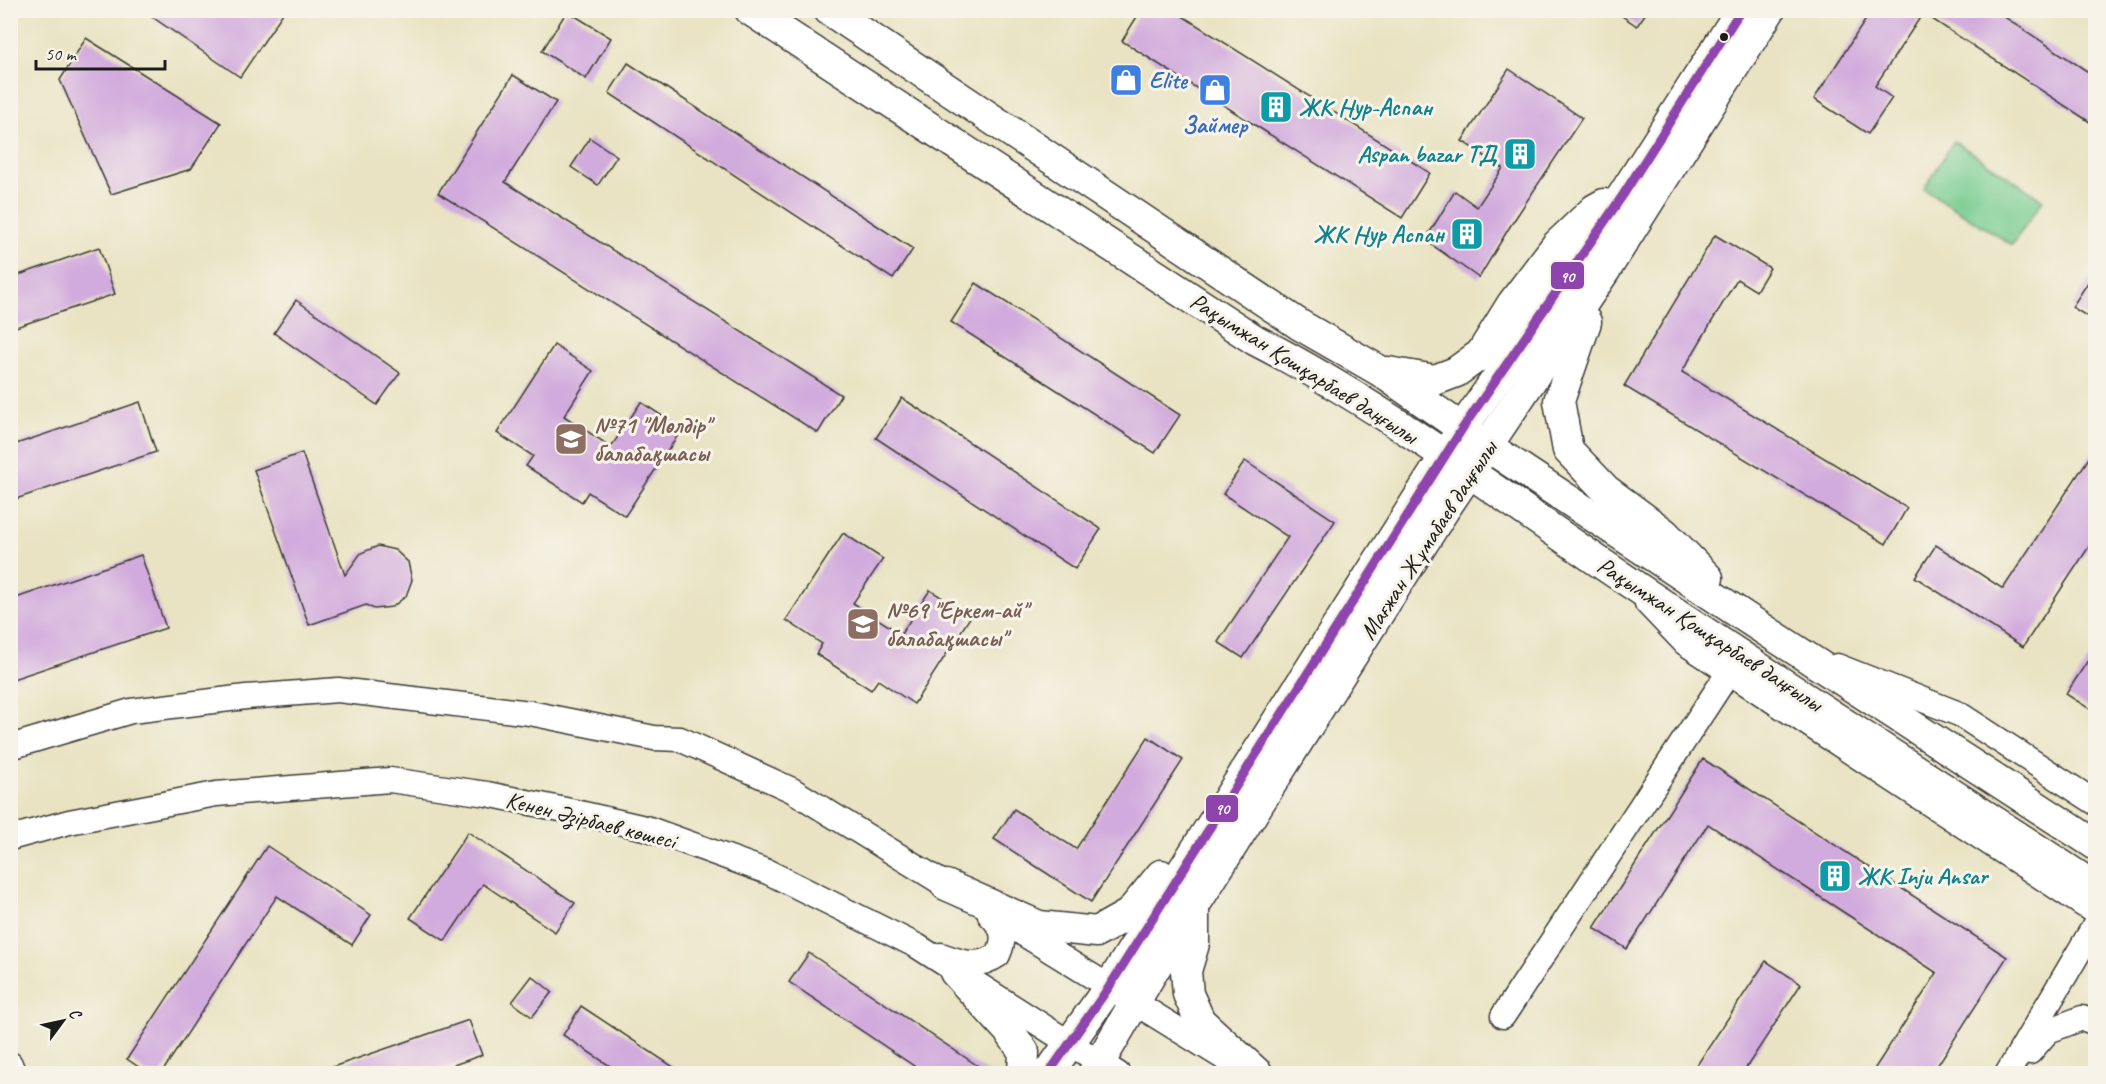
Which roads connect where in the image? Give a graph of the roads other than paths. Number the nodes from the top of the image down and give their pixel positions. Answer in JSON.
{"nodes":[{"id":1,"x":750,"y":10,"type":"edge"},
{"id":2,"x":829,"y":10,"type":"edge"},
{"id":3,"x":1741,"y":10,"type":"edge"},
{"id":4,"x":1770,"y":10,"type":"edge"},
{"id":5,"x":1623,"y":195,"type":"junction"},
{"id":6,"x":1606,"y":269,"type":"junction"},
{"id":7,"x":1380,"y":371,"type":"junction"},
{"id":8,"x":1487,"y":393,"type":"junction"},
{"id":9,"x":1511,"y":413,"type":"junction"},
{"id":10,"x":1462,"y":429,"type":"junction"},
{"id":11,"x":1487,"y":446,"type":"junction"},
{"id":12,"x":1457,"y":464,"type":"junction"},
{"id":13,"x":1622,"y":577,"type":"junction"},
{"id":14,"x":1748,"y":619,"type":"junction"},
{"id":15,"x":1795,"y":650,"type":"junction"},
{"id":16,"x":1729,"y":672,"type":"junction"},
{"id":17,"x":10,"y":747,"type":"edge"},
{"id":18,"x":1238,"y":784,"type":"junction"},
{"id":19,"x":2096,"y":803,"type":"edge"},
{"id":20,"x":10,"y":838,"type":"edge"},
{"id":21,"x":2096,"y":845,"type":"edge"},
{"id":22,"x":946,"y":885,"type":"junction"},
{"id":23,"x":2096,"y":888,"type":"edge"},
{"id":24,"x":983,"y":908,"type":"junction"},
{"id":25,"x":1194,"y":908,"type":"junction"},
{"id":26,"x":2096,"y":914,"type":"edge"},
{"id":27,"x":2096,"y":923,"type":"edge"},
{"id":28,"x":917,"y":946,"type":"junction"},
{"id":29,"x":955,"y":972,"type":"junction"},
{"id":30,"x":1109,"y":987,"type":"junction"},
{"id":31,"x":1136,"y":1004,"type":"junction"},
{"id":32,"x":1503,"y":1016,"type":"dead end"},
{"id":33,"x":2096,"y":1023,"type":"edge"},
{"id":34,"x":1069,"y":1041,"type":"junction"},
{"id":35,"x":10,"y":1064,"type":"edge"},
{"id":36,"x":1104,"y":1070,"type":"edge"},
{"id":37,"x":14,"y":1074,"type":"edge"},
{"id":38,"x":1023,"y":1074,"type":"edge"},
{"id":39,"x":1048,"y":1074,"type":"edge"},
{"id":40,"x":1249,"y":1074,"type":"edge"},
{"id":41,"x":1258,"y":1074,"type":"edge"},
{"id":42,"x":2009,"y":1074,"type":"edge"}],
"edges":[{"from":1,"to":12,"type":"main road","name":"Рақымжан Қошқарбаев даңғылы"},
{"from":2,"to":7,"type":"main road","name":"Рақымжан Қошқарбаев даңғылы"},
{"from":3,"to":5,"type":"main road","name":"Мағжан Жұмабаев даңғылы"},
{"from":4,"to":6,"type":"main road","name":"Мағжан Жұмабаев даңғылы"},
{"from":5,"to":7,"type":"main road"},
{"from":5,"to":8,"type":"main road","name":"Мағжан Жұмабаев даңғылы"},
{"from":6,"to":9,"type":"main road","name":"Мағжан Жұмабаев даңғылы"},
{"from":6,"to":14,"type":"main road"},
{"from":7,"to":10,"type":"main road","name":"Рақымжан Қошқарбаев даңғылы"},
{"from":8,"to":9,"type":"main road"},
{"from":8,"to":10,"type":"main road","name":"Мағжан Жұмабаев даңғылы"},
{"from":9,"to":11,"type":"main road","name":"Мағжан Жұмабаев даңғылы"},
{"from":10,"to":11,"type":"main road","name":"Рақымжан Қошқарбаев даңғылы"},
{"from":10,"to":12,"type":"main road","name":"Мағжан Жұмабаев даңғылы"},
{"from":11,"to":12,"type":"main road","name":"Мағжан Жұмабаев даңғылы"},
{"from":11,"to":14,"type":"main road","name":"Рақымжан Қошқарбаев даңғылы"},
{"from":12,"to":13,"type":"main road","name":"Рақымжан Қошқарбаев даңғылы"},
{"from":12,"to":18,"type":"main road","name":"Мағжан Жұмабаев даңғылы"},
{"from":12,"to":25,"type":"main road","name":"Мағжан Жұмабаев даңғылы"},
{"from":13,"to":16,"type":"street"},
{"from":13,"to":23,"type":"main road","name":"Рақымжан Қошқарбаев даңғылы"},
{"from":14,"to":15,"type":"main road","name":"Рақымжан Қошқарбаев даңғылы"},
{"from":15,"to":19,"type":"street"},
{"from":15,"to":21,"type":"main road","name":"Рақымжан Қошқарбаев даңғылы"},
{"from":16,"to":26,"type":"street"},
{"from":16,"to":32,"type":"street"},
{"from":17,"to":22,"type":"street"},
{"from":18,"to":22,"type":"main road"},
{"from":18,"to":30,"type":"main road","name":"Мағжан Жұмабаев даңғылы"},
{"from":20,"to":28,"type":"street","name":"Кенен Әзірбаев көшесі"},
{"from":22,"to":24,"type":"street"},
{"from":24,"to":28,"type":"street"},
{"from":24,"to":30,"type":"street"},
{"from":25,"to":31,"type":"main road","name":"Мағжан Жұмабаев даңғылы"},
{"from":25,"to":41,"type":"main road"},
{"from":27,"to":42,"type":"street"},
{"from":28,"to":29,"type":"street","name":"Кенен Әзірбаев көшесі"},
{"from":29,"to":34,"type":"street","name":"Кенен Әзірбаев көшесі"},
{"from":29,"to":38,"type":"main road"},
{"from":30,"to":31,"type":"street"},
{"from":30,"to":34,"type":"main road","name":"Мағжан Жұмабаев даңғылы"},
{"from":31,"to":36,"type":"main road","name":"Мағжан Жұмабаев даңғылы"},
{"from":31,"to":40,"type":"street"},
{"from":33,"to":42,"type":"street"},
{"from":34,"to":36,"type":"street","name":"Кенен Әзірбаев көшесі"},
{"from":34,"to":39,"type":"main road","name":"Мағжан Жұмабаев даңғылы"},
{"from":35,"to":37,"type":"street"}]}
